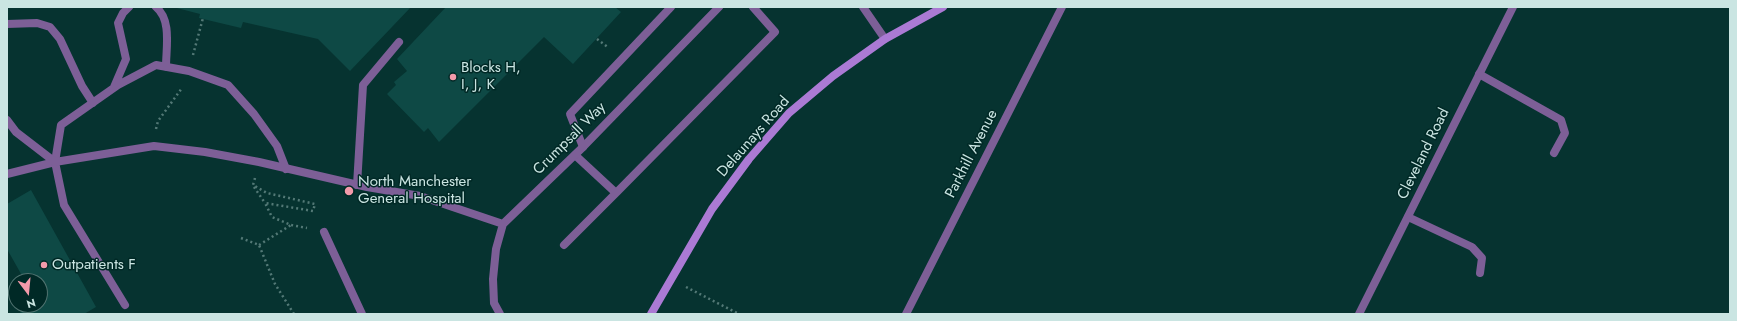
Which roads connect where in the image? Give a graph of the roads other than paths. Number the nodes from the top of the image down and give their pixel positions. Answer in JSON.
{"nodes":[{"id":1,"x":129,"y":7,"type":"edge"},
{"id":2,"x":156,"y":7,"type":"edge"},
{"id":3,"x":671,"y":7,"type":"edge"},
{"id":4,"x":719,"y":7,"type":"edge"},
{"id":5,"x":752,"y":7,"type":"edge"},
{"id":6,"x":863,"y":7,"type":"edge"},
{"id":7,"x":943,"y":7,"type":"edge"},
{"id":8,"x":1062,"y":7,"type":"edge"},
{"id":9,"x":1513,"y":7,"type":"edge"},
{"id":10,"x":7,"y":24,"type":"edge"},
{"id":11,"x":885,"y":39,"type":"junction"},
{"id":12,"x":399,"y":42,"type":"dead end"},
{"id":13,"x":166,"y":67,"type":"junction"},
{"id":14,"x":1479,"y":74,"type":"junction"},
{"id":15,"x":114,"y":88,"type":"junction"},
{"id":16,"x":93,"y":103,"type":"junction"},
{"id":17,"x":7,"y":120,"type":"edge"},
{"id":18,"x":583,"y":147,"type":"junction"},
{"id":19,"x":1554,"y":153,"type":"dead end"},
{"id":20,"x":575,"y":155,"type":"junction"},
{"id":21,"x":55,"y":162,"type":"junction"},
{"id":22,"x":286,"y":169,"type":"junction"},
{"id":23,"x":7,"y":174,"type":"edge"},
{"id":24,"x":358,"y":185,"type":"junction"},
{"id":25,"x":616,"y":193,"type":"junction"},
{"id":26,"x":1408,"y":217,"type":"junction"},
{"id":27,"x":503,"y":224,"type":"junction"},
{"id":28,"x":324,"y":232,"type":"road end"},
{"id":29,"x":564,"y":245,"type":"dead end"},
{"id":30,"x":1480,"y":273,"type":"dead end"},
{"id":31,"x":126,"y":305,"type":"dead end"},
{"id":32,"x":362,"y":314,"type":"edge"},
{"id":33,"x":500,"y":314,"type":"edge"},
{"id":34,"x":651,"y":314,"type":"edge"},
{"id":35,"x":906,"y":314,"type":"edge"},
{"id":36,"x":1359,"y":314,"type":"edge"}],
"edges":[{"from":1,"to":15,"type":"street"},
{"from":2,"to":13,"type":"street"},
{"from":3,"to":18,"type":"street"},
{"from":4,"to":18,"type":"street","name":"Crumpsall Way"},
{"from":5,"to":25,"type":"street"},
{"from":6,"to":11,"type":"street"},
{"from":7,"to":11,"type":"street","name":"Delaunays Road"},
{"from":8,"to":35,"type":"street","name":"Parkhill Avenue"},
{"from":9,"to":14,"type":"street","name":"Cleveland Road"},
{"from":10,"to":16,"type":"street"},
{"from":11,"to":34,"type":"street","name":"Delaunays Road"},
{"from":12,"to":24,"type":"street"},
{"from":13,"to":15,"type":"street"},
{"from":13,"to":22,"type":"street"},
{"from":14,"to":19,"type":"street"},
{"from":14,"to":26,"type":"street","name":"Cleveland Road"},
{"from":15,"to":16,"type":"street"},
{"from":16,"to":21,"type":"street"},
{"from":17,"to":21,"type":"street"},
{"from":18,"to":20,"type":"street","name":"Crumpsall Way"},
{"from":20,"to":25,"type":"street"},
{"from":20,"to":27,"type":"street","name":"Crumpsall Way"},
{"from":21,"to":22,"type":"street"},
{"from":21,"to":23,"type":"street"},
{"from":21,"to":31,"type":"street"},
{"from":22,"to":24,"type":"street"},
{"from":24,"to":27,"type":"street"},
{"from":25,"to":29,"type":"street"},
{"from":26,"to":30,"type":"street"},
{"from":26,"to":36,"type":"street","name":"Cleveland Road"},
{"from":27,"to":33,"type":"street"},
{"from":28,"to":32,"type":"street"}]}
